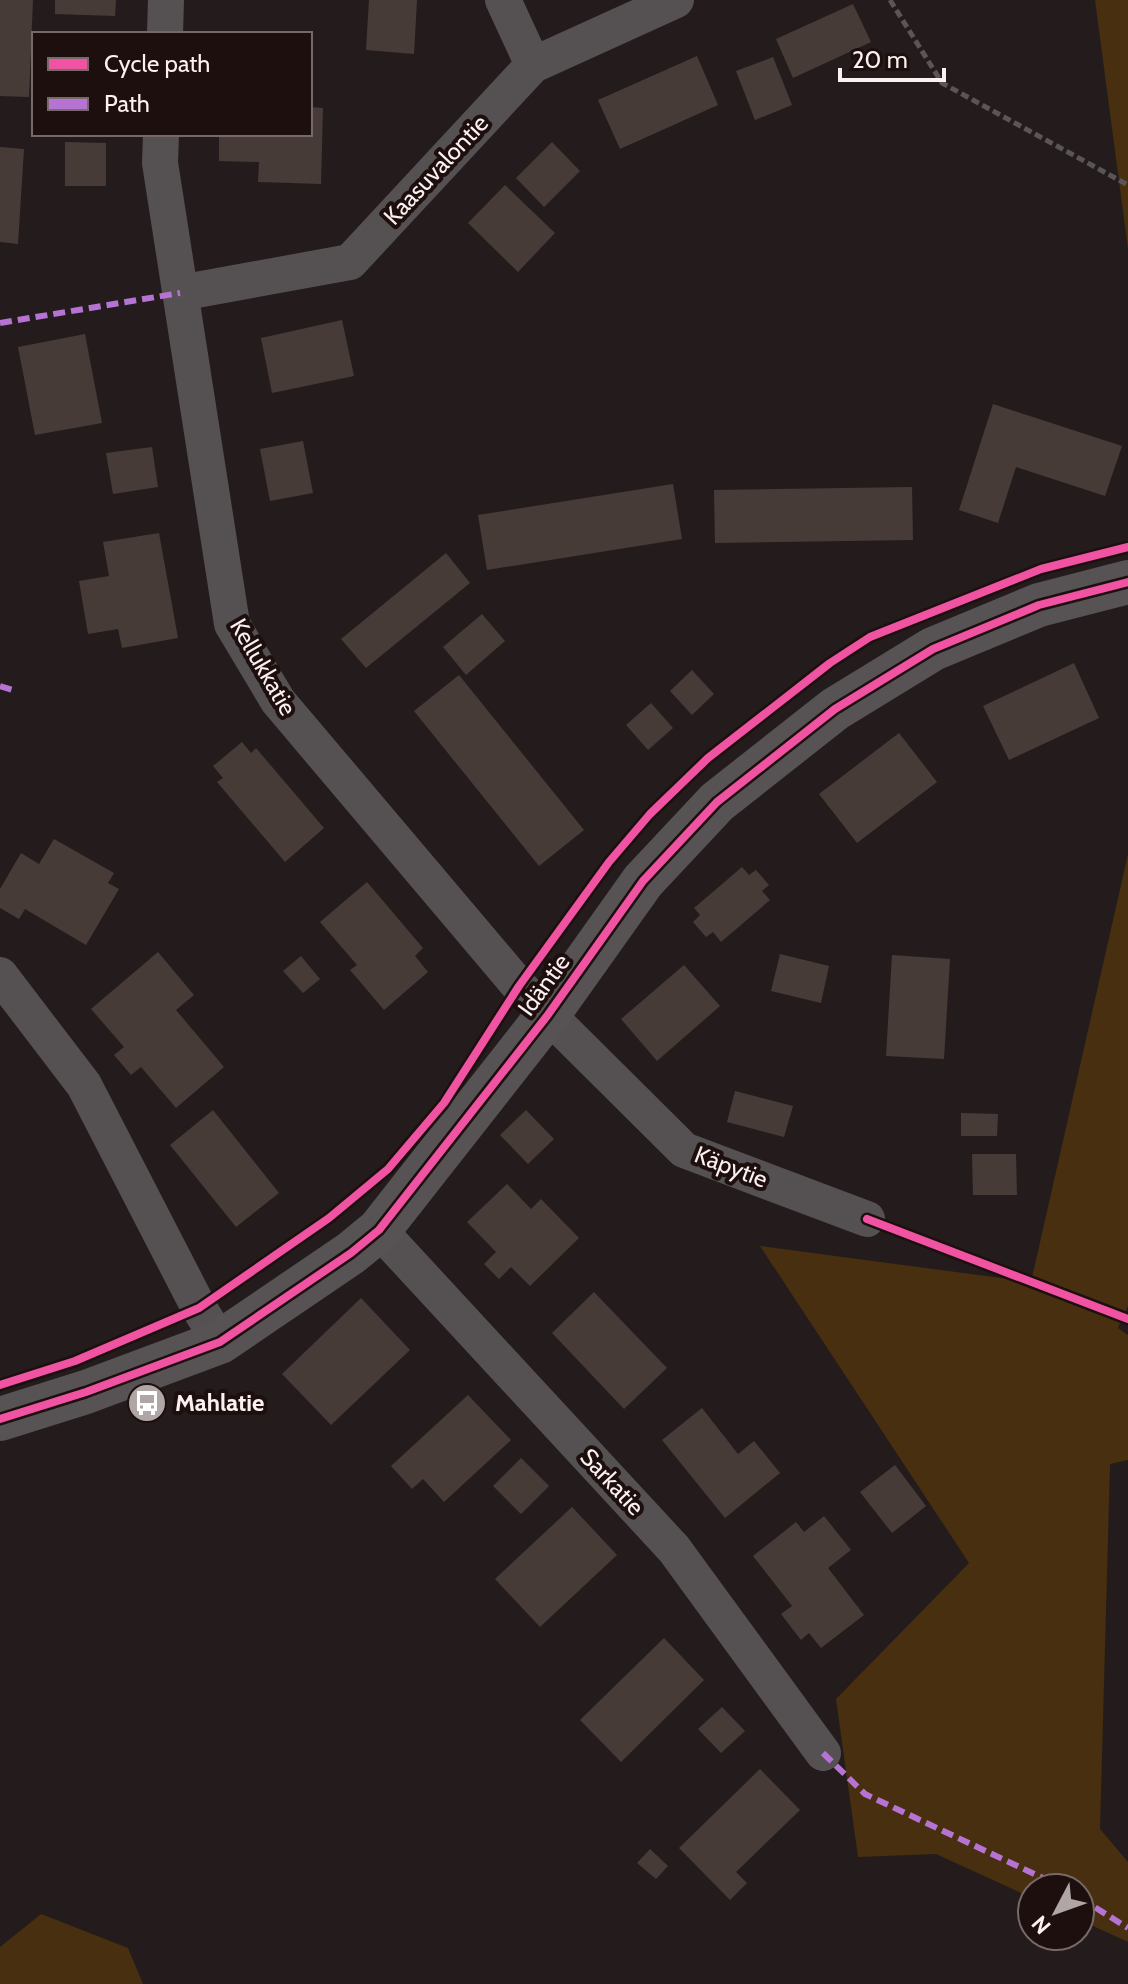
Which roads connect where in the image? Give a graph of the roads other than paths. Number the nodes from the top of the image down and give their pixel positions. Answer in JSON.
{"nodes":[{"id":1,"x":166,"y":0,"type":"edge"},
{"id":2,"x":503,"y":0,"type":"edge"},
{"id":3,"x":676,"y":0,"type":"edge"},
{"id":4,"x":165,"y":32,"type":"edge"},
{"id":5,"x":533,"y":65,"type":"junction"},
{"id":6,"x":161,"y":136,"type":"edge"},
{"id":7,"x":180,"y":293,"type":"junction"},
{"id":8,"x":1128,"y":582,"type":"edge"},
{"id":9,"x":0,"y":975,"type":"edge"},
{"id":10,"x":547,"y":1016,"type":"junction"},
{"id":11,"x":867,"y":1219,"type":"dead end"},
{"id":12,"x":379,"y":1230,"type":"junction"},
{"id":13,"x":220,"y":1342,"type":"junction"},
{"id":14,"x":0,"y":1419,"type":"edge"},
{"id":15,"x":823,"y":1753,"type":"dead end"}],
"edges":[{"from":1,"to":4,"type":"street"},
{"from":2,"to":5,"type":"street"},
{"from":3,"to":5,"type":"street","name":"Kaasuvalontie"},
{"from":5,"to":7,"type":"street","name":"Kaasuvalontie"},
{"from":6,"to":7,"type":"street","name":"Kellukkatie"},
{"from":7,"to":10,"type":"street","name":"Kellukkatie"},
{"from":8,"to":10,"type":"street","name":"Idäntie"},
{"from":9,"to":13,"type":"street"},
{"from":10,"to":11,"type":"street","name":"Käpytie"},
{"from":10,"to":12,"type":"street","name":"Idäntie"},
{"from":12,"to":13,"type":"street","name":"Idäntie"},
{"from":12,"to":15,"type":"street","name":"Sarkatie"},
{"from":13,"to":14,"type":"street","name":"Idäntie"}]}
